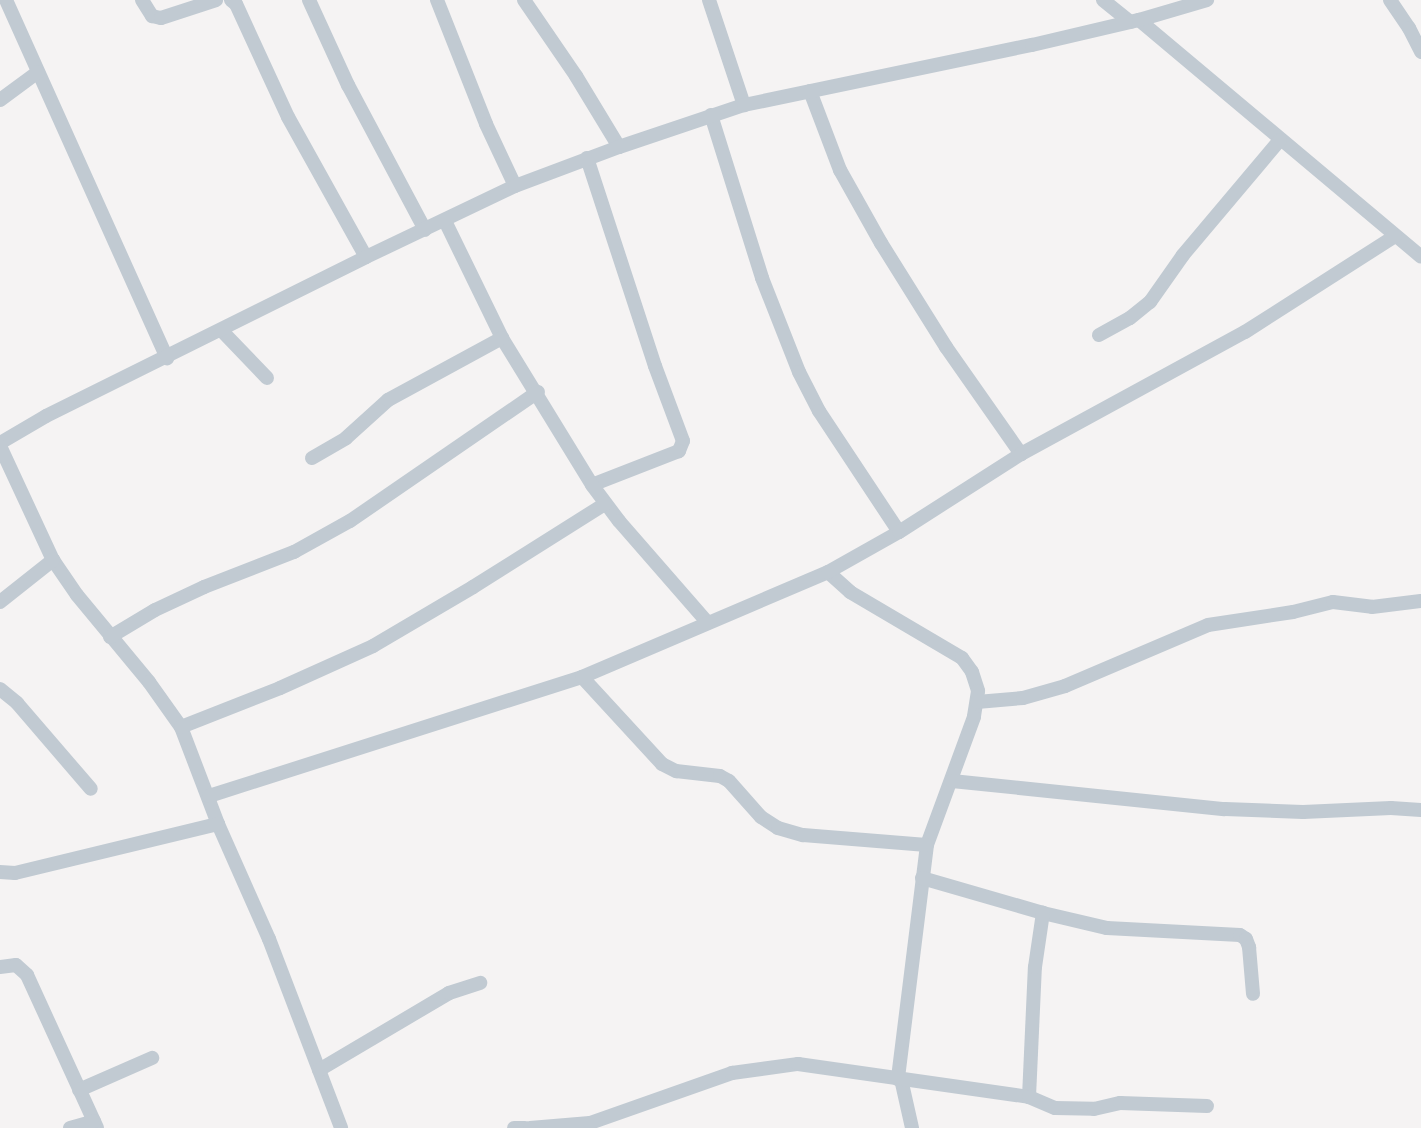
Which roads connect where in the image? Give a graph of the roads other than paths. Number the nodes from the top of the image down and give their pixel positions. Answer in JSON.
{"nodes":[{"id":1,"x":6,"y":0,"type":"edge"},
{"id":2,"x":142,"y":0,"type":"edge"},
{"id":3,"x":216,"y":0,"type":"edge"},
{"id":4,"x":231,"y":0,"type":"edge"},
{"id":5,"x":309,"y":0,"type":"edge"},
{"id":6,"x":437,"y":0,"type":"edge"},
{"id":7,"x":524,"y":0,"type":"edge"},
{"id":8,"x":709,"y":0,"type":"edge"},
{"id":9,"x":1103,"y":0,"type":"edge"},
{"id":10,"x":1207,"y":0,"type":"edge"},
{"id":11,"x":1389,"y":0,"type":"edge"},
{"id":12,"x":1135,"y":21,"type":"junction"},
{"id":13,"x":1421,"y":52,"type":"edge"},
{"id":14,"x":38,"y":72,"type":"junction"},
{"id":15,"x":810,"y":92,"type":"junction"},
{"id":16,"x":0,"y":100,"type":"edge"},
{"id":17,"x":744,"y":105,"type":"junction"},
{"id":18,"x":711,"y":115,"type":"junction"},
{"id":19,"x":1280,"y":140,"type":"junction"},
{"id":20,"x":619,"y":147,"type":"junction"},
{"id":21,"x":587,"y":158,"type":"junction"},
{"id":22,"x":515,"y":186,"type":"junction"},
{"id":23,"x":445,"y":221,"type":"junction"},
{"id":24,"x":425,"y":230,"type":"junction"},
{"id":25,"x":1395,"y":236,"type":"junction"},
{"id":26,"x":366,"y":257,"type":"junction"},
{"id":27,"x":1421,"y":257,"type":"edge"},
{"id":28,"x":222,"y":331,"type":"junction"},
{"id":29,"x":1099,"y":335,"type":"dead end"},
{"id":30,"x":502,"y":338,"type":"junction"},
{"id":31,"x":167,"y":358,"type":"junction"},
{"id":32,"x":267,"y":378,"type":"dead end"},
{"id":33,"x":538,"y":392,"type":"junction"},
{"id":34,"x":0,"y":444,"type":"edge"},
{"id":35,"x":1021,"y":454,"type":"junction"},
{"id":36,"x":312,"y":458,"type":"dead end"},
{"id":37,"x":592,"y":485,"type":"junction"},
{"id":38,"x":605,"y":504,"type":"junction"},
{"id":39,"x":898,"y":532,"type":"junction"},
{"id":40,"x":52,"y":560,"type":"junction"},
{"id":41,"x":828,"y":572,"type":"junction"},
{"id":42,"x":1421,"y":601,"type":"edge"},
{"id":43,"x":0,"y":602,"type":"edge"},
{"id":44,"x":708,"y":623,"type":"junction"},
{"id":45,"x":110,"y":637,"type":"junction"},
{"id":46,"x":582,"y":677,"type":"junction"},
{"id":47,"x":0,"y":689,"type":"edge"},
{"id":48,"x":977,"y":702,"type":"junction"},
{"id":49,"x":181,"y":727,"type":"junction"},
{"id":50,"x":952,"y":781,"type":"junction"},
{"id":51,"x":91,"y":789,"type":"dead end"},
{"id":52,"x":209,"y":796,"type":"junction"},
{"id":53,"x":1421,"y":810,"type":"edge"},
{"id":54,"x":218,"y":824,"type":"junction"},
{"id":55,"x":927,"y":845,"type":"junction"},
{"id":56,"x":0,"y":872,"type":"edge"},
{"id":57,"x":922,"y":878,"type":"junction"},
{"id":58,"x":1042,"y":913,"type":"junction"},
{"id":59,"x":0,"y":967,"type":"edge"},
{"id":60,"x":480,"y":983,"type":"dead end"},
{"id":61,"x":1253,"y":994,"type":"dead end"},
{"id":62,"x":152,"y":1058,"type":"dead end"},
{"id":63,"x":319,"y":1070,"type":"junction"},
{"id":64,"x":899,"y":1079,"type":"junction"},
{"id":65,"x":79,"y":1090,"type":"junction"},
{"id":66,"x":1029,"y":1097,"type":"junction"},
{"id":67,"x":1207,"y":1106,"type":"dead end"},
{"id":68,"x":95,"y":1125,"type":"edge"},
{"id":69,"x":70,"y":1128,"type":"edge"},
{"id":70,"x":341,"y":1128,"type":"edge"},
{"id":71,"x":514,"y":1128,"type":"edge"},
{"id":72,"x":525,"y":1128,"type":"edge"},
{"id":73,"x":530,"y":1128,"type":"edge"},
{"id":74,"x":912,"y":1128,"type":"edge"}],
"edges":[{"from":1,"to":14,"type":"street"},
{"from":2,"to":3,"type":"street"},
{"from":4,"to":26,"type":"street"},
{"from":5,"to":24,"type":"street"},
{"from":6,"to":22,"type":"street"},
{"from":7,"to":20,"type":"street"},
{"from":8,"to":17,"type":"street"},
{"from":9,"to":12,"type":"street"},
{"from":10,"to":12,"type":"street"},
{"from":11,"to":13,"type":"street"},
{"from":12,"to":15,"type":"street"},
{"from":12,"to":19,"type":"street"},
{"from":14,"to":16,"type":"street"},
{"from":14,"to":31,"type":"street"},
{"from":15,"to":17,"type":"street"},
{"from":15,"to":35,"type":"street"},
{"from":17,"to":18,"type":"street"},
{"from":18,"to":20,"type":"street"},
{"from":18,"to":39,"type":"street"},
{"from":19,"to":25,"type":"street"},
{"from":19,"to":29,"type":"street"},
{"from":20,"to":21,"type":"street"},
{"from":21,"to":22,"type":"street"},
{"from":21,"to":37,"type":"street"},
{"from":22,"to":23,"type":"street"},
{"from":23,"to":24,"type":"street"},
{"from":23,"to":30,"type":"street"},
{"from":24,"to":26,"type":"street"},
{"from":25,"to":27,"type":"street"},
{"from":25,"to":35,"type":"street"},
{"from":26,"to":28,"type":"street"},
{"from":28,"to":31,"type":"street"},
{"from":28,"to":32,"type":"street"},
{"from":30,"to":33,"type":"street"},
{"from":30,"to":36,"type":"street"},
{"from":31,"to":34,"type":"street"},
{"from":33,"to":37,"type":"street"},
{"from":33,"to":45,"type":"street"},
{"from":34,"to":40,"type":"street"},
{"from":35,"to":39,"type":"street"},
{"from":37,"to":38,"type":"street"},
{"from":38,"to":44,"type":"street"},
{"from":38,"to":49,"type":"street"},
{"from":39,"to":41,"type":"street"},
{"from":40,"to":43,"type":"street"},
{"from":40,"to":45,"type":"street"},
{"from":41,"to":44,"type":"street"},
{"from":41,"to":48,"type":"street"},
{"from":42,"to":48,"type":"street"},
{"from":44,"to":46,"type":"street"},
{"from":45,"to":49,"type":"street"},
{"from":46,"to":52,"type":"street"},
{"from":46,"to":55,"type":"street"},
{"from":47,"to":51,"type":"street"},
{"from":48,"to":50,"type":"street"},
{"from":49,"to":52,"type":"street"},
{"from":50,"to":53,"type":"street"},
{"from":50,"to":55,"type":"street"},
{"from":52,"to":54,"type":"street"},
{"from":54,"to":56,"type":"street"},
{"from":54,"to":63,"type":"street"},
{"from":55,"to":57,"type":"street"},
{"from":57,"to":58,"type":"street"},
{"from":57,"to":64,"type":"street"},
{"from":58,"to":61,"type":"street"},
{"from":58,"to":66,"type":"street"},
{"from":59,"to":65,"type":"street"},
{"from":60,"to":63,"type":"street"},
{"from":62,"to":65,"type":"street"},
{"from":63,"to":70,"type":"street"},
{"from":64,"to":66,"type":"street"},
{"from":64,"to":73,"type":"street"},
{"from":64,"to":74,"type":"street"},
{"from":65,"to":68,"type":"street"},
{"from":66,"to":67,"type":"street"},
{"from":68,"to":69,"type":"street"},
{"from":71,"to":72,"type":"street"}]}
